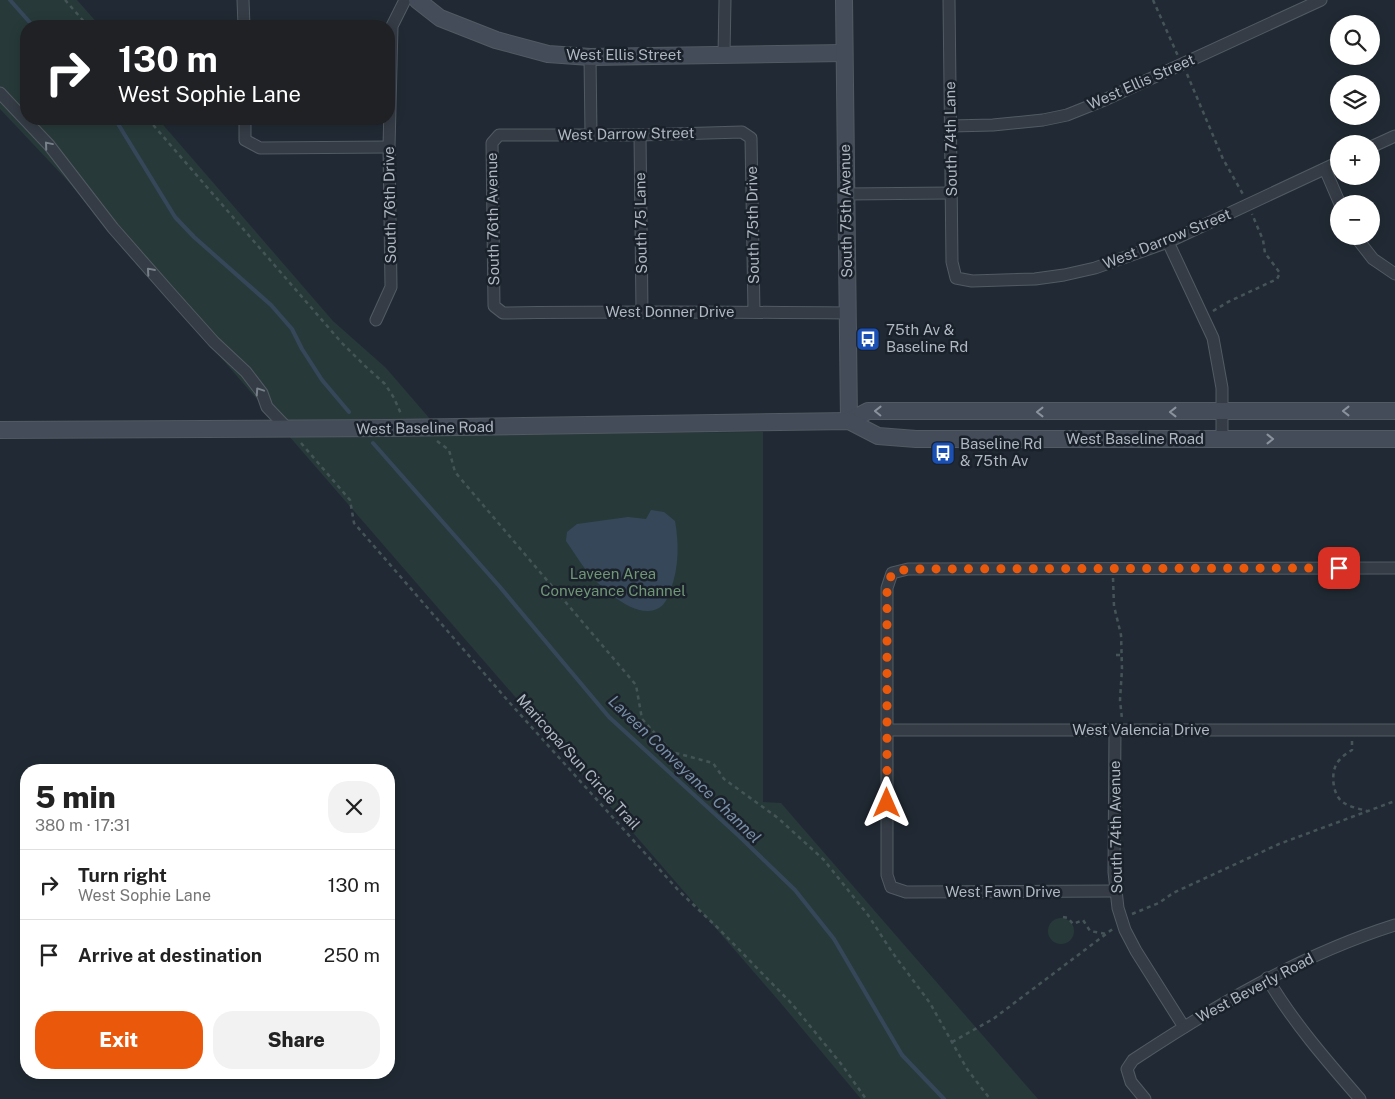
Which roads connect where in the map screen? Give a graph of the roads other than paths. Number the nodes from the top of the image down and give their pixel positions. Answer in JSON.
{"nodes":[{"id":1,"x":243,"y":0,"type":"edge"},
{"id":2,"x":405,"y":0,"type":"edge"},
{"id":3,"x":417,"y":0,"type":"edge"},
{"id":4,"x":725,"y":0,"type":"edge"},
{"id":5,"x":844,"y":0,"type":"edge"},
{"id":6,"x":949,"y":0,"type":"edge"},
{"id":7,"x":1320,"y":0,"type":"edge"},
{"id":8,"x":244,"y":20,"type":"edge"},
{"id":9,"x":395,"y":20,"type":"edge"},
{"id":10,"x":844,"y":53,"type":"junction"},
{"id":11,"x":724,"y":54,"type":"junction"},
{"id":12,"x":590,"y":57,"type":"junction"},
{"id":13,"x":0,"y":93,"type":"edge"},
{"id":14,"x":20,"y":114,"type":"edge"},
{"id":15,"x":30,"y":125,"type":"edge"},
{"id":16,"x":245,"y":125,"type":"edge"},
{"id":17,"x":390,"y":125,"type":"edge"},
{"id":18,"x":951,"y":126,"type":"junction"},
{"id":19,"x":591,"y":134,"type":"junction"},
{"id":20,"x":499,"y":135,"type":"joint"},
{"id":21,"x":640,"y":135,"type":"junction"},
{"id":22,"x":1395,"y":136,"type":"edge"},
{"id":23,"x":751,"y":138,"type":"joint"},
{"id":24,"x":1380,"y":143,"type":"edge"},
{"id":25,"x":389,"y":147,"type":"junction"},
{"id":26,"x":1330,"y":166,"type":"edge"},
{"id":27,"x":1325,"y":169,"type":"junction"},
{"id":28,"x":951,"y":192,"type":"junction"},
{"id":29,"x":846,"y":194,"type":"junction"},
{"id":30,"x":1336,"y":195,"type":"edge"},
{"id":31,"x":1168,"y":242,"type":"junction"},
{"id":32,"x":1362,"y":245,"type":"edge"},
{"id":33,"x":1395,"y":274,"type":"edge"},
{"id":34,"x":956,"y":278,"type":"joint"},
{"id":35,"x":494,"y":306,"type":"joint"},
{"id":36,"x":642,"y":311,"type":"junction"},
{"id":37,"x":754,"y":312,"type":"junction"},
{"id":38,"x":848,"y":313,"type":"junction"},
{"id":39,"x":376,"y":320,"type":"dead end"},
{"id":40,"x":1222,"y":411,"type":"junction"},
{"id":41,"x":1395,"y":411,"type":"edge"},
{"id":42,"x":850,"y":421,"type":"junction"},
{"id":43,"x":288,"y":429,"type":"junction"},
{"id":44,"x":0,"y":430,"type":"edge"},
{"id":45,"x":1222,"y":439,"type":"junction"},
{"id":46,"x":1395,"y":439,"type":"edge"},
{"id":47,"x":1395,"y":568,"type":"edge"},
{"id":48,"x":887,"y":730,"type":"junction"},
{"id":49,"x":1119,"y":730,"type":"junction"},
{"id":50,"x":1395,"y":730,"type":"edge"},
{"id":51,"x":1116,"y":891,"type":"junction"},
{"id":52,"x":1395,"y":925,"type":"edge"},
{"id":53,"x":1267,"y":978,"type":"junction"},
{"id":54,"x":1184,"y":1027,"type":"junction"},
{"id":55,"x":1145,"y":1099,"type":"edge"},
{"id":56,"x":1360,"y":1099,"type":"edge"}],
"edges":[{"from":1,"to":8,"type":"street"},
{"from":2,"to":9,"type":"street","name":"South 76th Drive"},
{"from":3,"to":12,"type":"main road","name":"West Ellis Street"},
{"from":4,"to":11,"type":"street"},
{"from":5,"to":10,"type":"main road","name":"South 75th Avenue"},
{"from":6,"to":18,"type":"street","name":"South 74th Lane"},
{"from":7,"to":18,"type":"street","name":"West Ellis Street"},
{"from":10,"to":11,"type":"main road","name":"West Ellis Street"},
{"from":10,"to":29,"type":"main road","name":"South 75th Avenue"},
{"from":11,"to":12,"type":"main road","name":"West Ellis Street"},
{"from":12,"to":19,"type":"street"},
{"from":14,"to":13,"type":"street","one_way":true},
{"from":43,"to":15,"type":"street","one_way":true},
{"from":16,"to":25,"type":"street"},
{"from":17,"to":25,"type":"street","name":"South 76th Drive"},
{"from":18,"to":28,"type":"street","name":"South 74th Lane"},
{"from":19,"to":20,"type":"street","name":"West Darrow Street"},
{"from":19,"to":21,"type":"street","name":"West Darrow Street"},
{"from":20,"to":35,"type":"street","name":"South 76th Avenue"},
{"from":21,"to":23,"type":"street","name":"West Darrow Street"},
{"from":21,"to":36,"type":"street","name":"South 75 Lane"},
{"from":22,"to":24,"type":"street"},
{"from":23,"to":37,"type":"street","name":"South 75th Drive"},
{"from":25,"to":39,"type":"street","name":"South 76th Drive"},
{"from":26,"to":27,"type":"street","name":"West Darrow Street"},
{"from":27,"to":30,"type":"street"},
{"from":27,"to":31,"type":"street","name":"West Darrow Street"},
{"from":28,"to":29,"type":"street"},
{"from":28,"to":34,"type":"street","name":"South 74th Lane"},
{"from":29,"to":38,"type":"main road","name":"South 75th Avenue"},
{"from":31,"to":34,"type":"street","name":"West Darrow Street"},
{"from":31,"to":40,"type":"street"},
{"from":32,"to":33,"type":"street"},
{"from":35,"to":36,"type":"street","name":"West Donner Drive"},
{"from":36,"to":37,"type":"street","name":"West Donner Drive"},
{"from":37,"to":38,"type":"street","name":"West Donner Drive"},
{"from":38,"to":42,"type":"main road","name":"South 75th Avenue"},
{"from":41,"to":40,"type":"main road","name":"West Baseline Road","one_way":true},
{"from":40,"to":42,"type":"main road","name":"West Baseline Road","one_way":true},
{"from":40,"to":45,"type":"street"},
{"from":42,"to":43,"type":"main road","name":"West Baseline Road"},
{"from":42,"to":45,"type":"main road","name":"West Baseline Road"},
{"from":43,"to":44,"type":"main road","name":"West Baseline Road"},
{"from":45,"to":46,"type":"main road","name":"West Baseline Road","one_way":true},
{"from":47,"to":48,"type":"street"},
{"from":48,"to":49,"type":"street","name":"West Valencia Drive"},
{"from":48,"to":51,"type":"street","name":"West Fawn Drive"},
{"from":49,"to":50,"type":"street","name":"West Valencia Drive"},
{"from":49,"to":51,"type":"street","name":"South 74th Avenue"},
{"from":51,"to":54,"type":"street","name":"South 74th Avenue"},
{"from":52,"to":53,"type":"street","name":"West Beverly Road"},
{"from":53,"to":54,"type":"street","name":"West Beverly Road"},
{"from":53,"to":56,"type":"street"},
{"from":54,"to":55,"type":"street","name":"West Beverly Road"}]}
